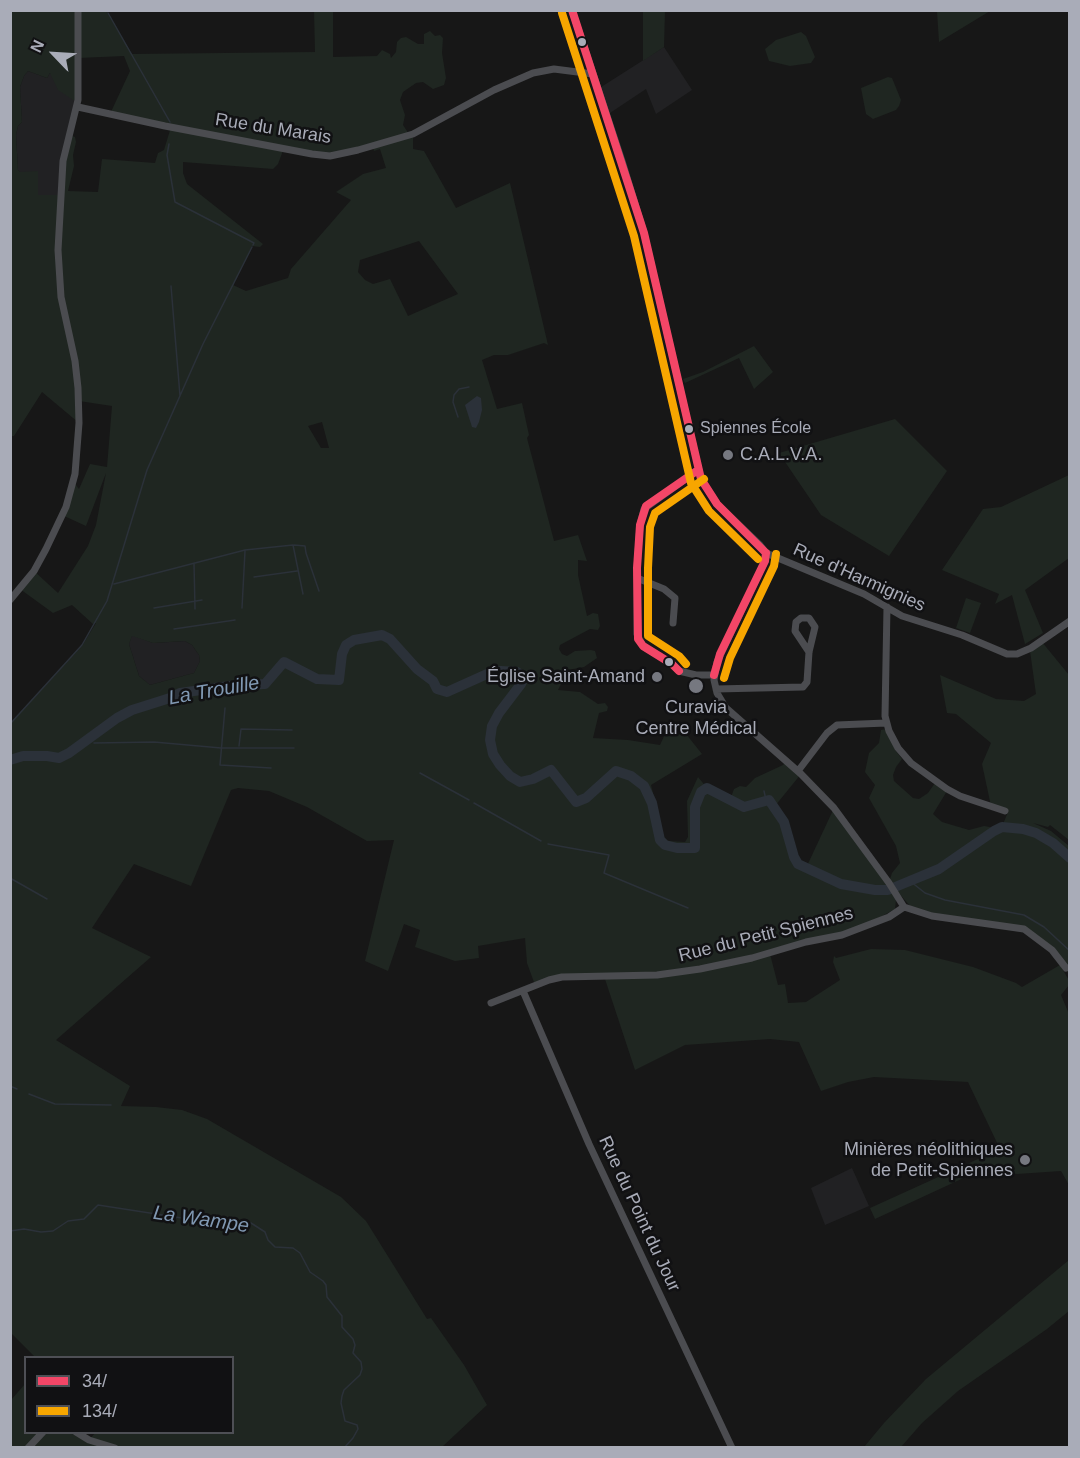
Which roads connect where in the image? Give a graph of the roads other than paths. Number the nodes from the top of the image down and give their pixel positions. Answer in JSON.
{"nodes":[{"id":1,"x":78,"y":10,"type":"edge"},
{"id":2,"x":572,"y":10,"type":"edge"},
{"id":3,"x":593,"y":74,"type":"junction"},
{"id":4,"x":78,"y":107,"type":"junction"},
{"id":5,"x":698,"y":470,"type":"junction"},
{"id":6,"x":766,"y":553,"type":"junction"},
{"id":7,"x":637,"y":578,"type":"junction"},
{"id":8,"x":10,"y":600,"type":"edge"},
{"id":9,"x":887,"y":607,"type":"junction"},
{"id":10,"x":1070,"y":621,"type":"edge"},
{"id":11,"x":673,"y":623,"type":"dead end"},
{"id":12,"x":809,"y":652,"type":"junction"},
{"id":13,"x":714,"y":675,"type":"junction"},
{"id":14,"x":716,"y":689,"type":"junction"},
{"id":15,"x":886,"y":723,"type":"junction"},
{"id":16,"x":798,"y":771,"type":"junction"},
{"id":17,"x":1005,"y":811,"type":"dead end"},
{"id":18,"x":904,"y":906,"type":"junction"},
{"id":19,"x":1065,"y":968,"type":"dead end"},
{"id":20,"x":523,"y":991,"type":"junction"},
{"id":21,"x":491,"y":1003,"type":"dead end"},
{"id":22,"x":41,"y":1434,"type":"edge"},
{"id":23,"x":79,"y":1434,"type":"edge"},
{"id":24,"x":28,"y":1448,"type":"edge"},
{"id":25,"x":115,"y":1448,"type":"edge"},
{"id":26,"x":732,"y":1448,"type":"edge"}],
"edges":[{"from":1,"to":4,"type":"street"},
{"from":2,"to":3,"type":"street"},
{"from":3,"to":4,"type":"street","name":"Rue du Marais"},
{"from":3,"to":5,"type":"street"},
{"from":4,"to":8,"type":"street"},
{"from":5,"to":6,"type":"street"},
{"from":5,"to":7,"type":"street"},
{"from":6,"to":9,"type":"street","name":"Rue d'Harmignies"},
{"from":6,"to":13,"type":"street"},
{"from":7,"to":11,"type":"street"},
{"from":7,"to":13,"type":"street"},
{"from":9,"to":10,"type":"street","name":"Rue d'Harmignies"},
{"from":9,"to":15,"type":"street"},
{"from":12,"to":12,"type":"street"},
{"from":12,"to":14,"type":"street"},
{"from":13,"to":14,"type":"street"},
{"from":14,"to":16,"type":"street"},
{"from":15,"to":16,"type":"street"},
{"from":15,"to":17,"type":"street"},
{"from":16,"to":18,"type":"street"},
{"from":18,"to":19,"type":"street"},
{"from":18,"to":20,"type":"street","name":"Rue du Petit Spiennes"},
{"from":20,"to":21,"type":"street","name":"Rue du Petit Spiennes"},
{"from":20,"to":26,"type":"street","name":"Rue du Point du Jour"},
{"from":22,"to":24,"type":"street"},
{"from":23,"to":25,"type":"street"}]}
